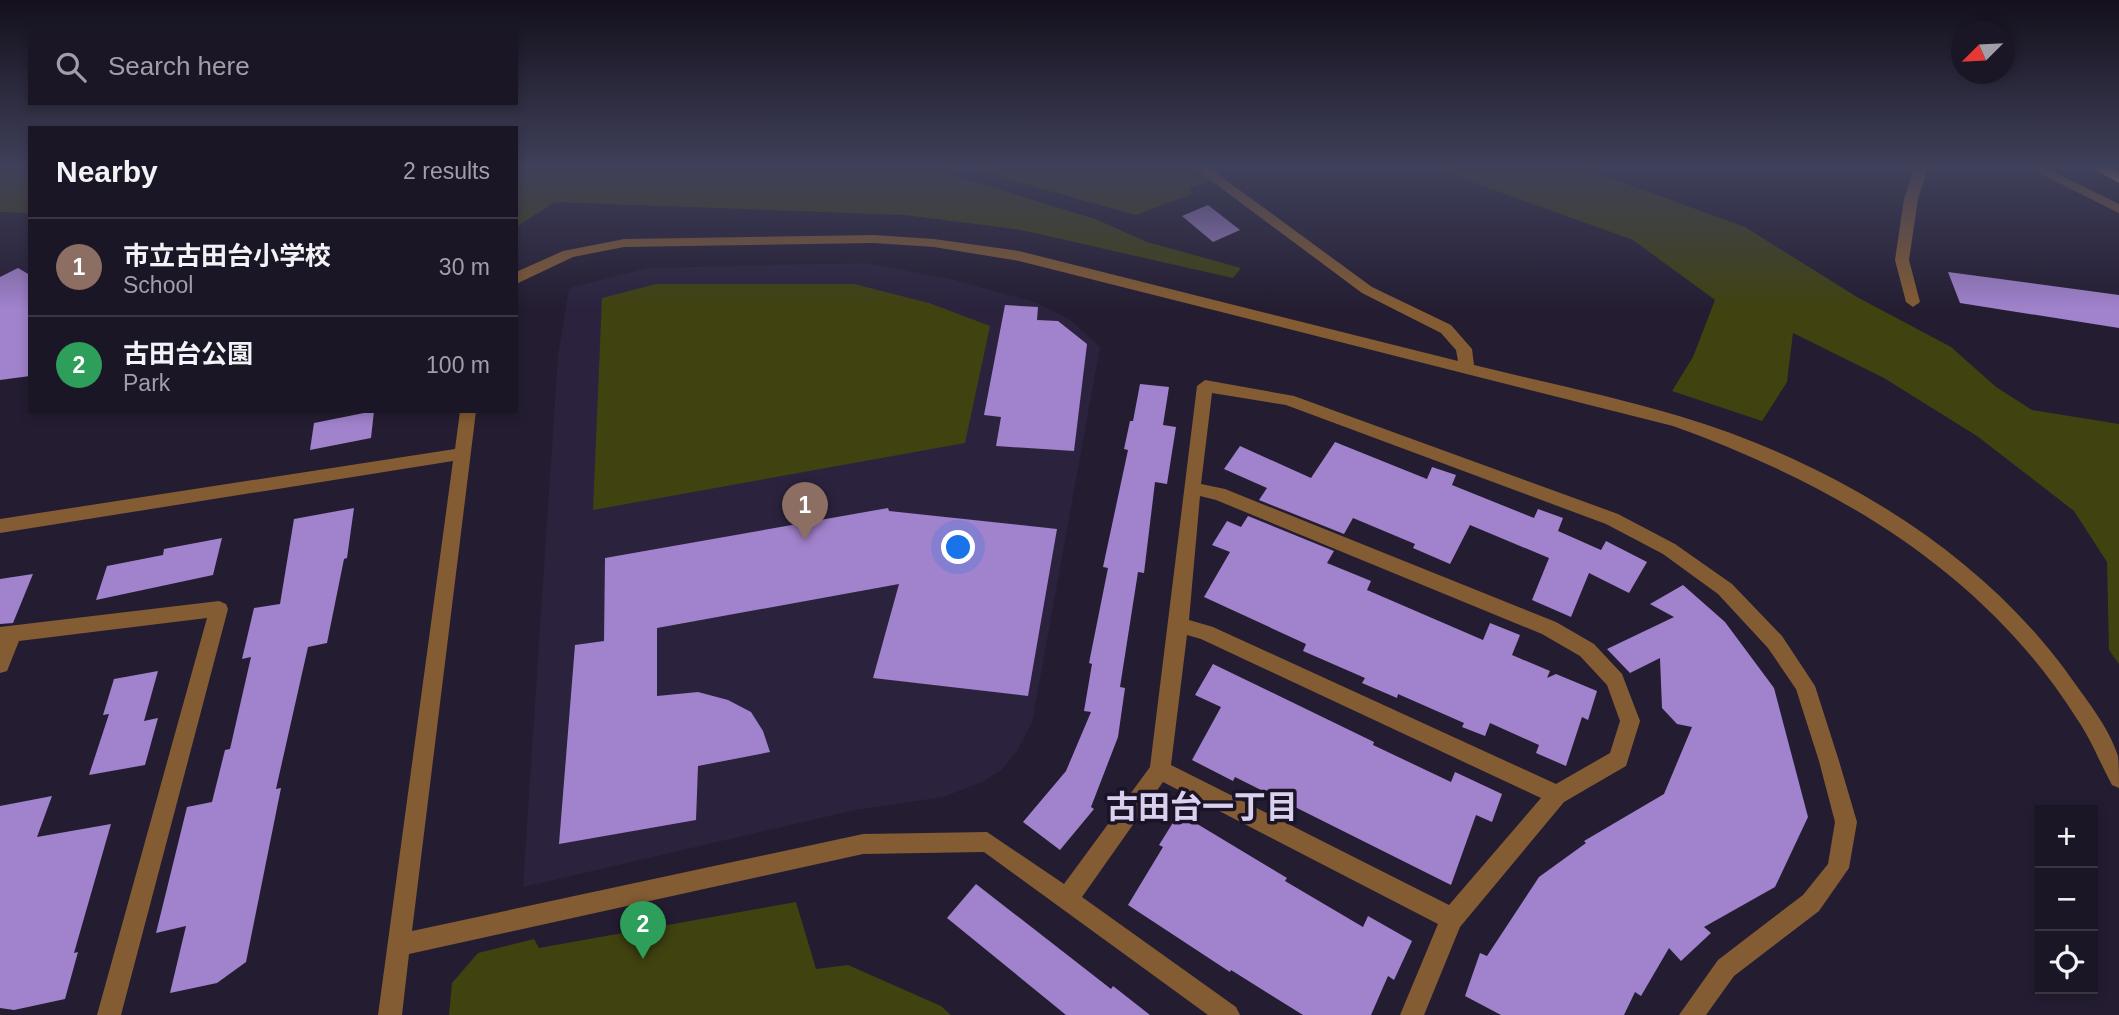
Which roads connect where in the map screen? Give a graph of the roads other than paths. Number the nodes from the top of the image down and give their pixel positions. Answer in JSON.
{"nodes":[{"id":1,"x":1264,"y":214,"type":"edge"},
{"id":2,"x":1909,"y":214,"type":"edge"},
{"id":3,"x":518,"y":278,"type":"edge"},
{"id":4,"x":1913,"y":302,"type":"dead end"},
{"id":5,"x":1467,"y":370,"type":"junction"},
{"id":6,"x":468,"y":413,"type":"edge"},
{"id":7,"x":461,"y":454,"type":"junction"},
{"id":8,"x":1192,"y":488,"type":"junction"},
{"id":9,"x":0,"y":526,"type":"edge"},
{"id":10,"x":1179,"y":625,"type":"junction"},
{"id":11,"x":6,"y":634,"type":"edge"},
{"id":12,"x":0,"y":664,"type":"edge"},
{"id":13,"x":1160,"y":770,"type":"junction"},
{"id":14,"x":2119,"y":778,"type":"edge"},
{"id":15,"x":1557,"y":795,"type":"junction"},
{"id":16,"x":1067,"y":899,"type":"junction"},
{"id":17,"x":1452,"y":919,"type":"junction"},
{"id":18,"x":399,"y":945,"type":"junction"},
{"id":19,"x":109,"y":1015,"type":"edge"},
{"id":20,"x":390,"y":1015,"type":"edge"},
{"id":21,"x":1228,"y":1015,"type":"edge"},
{"id":22,"x":1412,"y":1015,"type":"edge"},
{"id":23,"x":1692,"y":1015,"type":"edge"}],
"edges":[{"from":1,"to":5,"type":"street"},
{"from":2,"to":4,"type":"street"},
{"from":3,"to":5,"type":"street"},
{"from":5,"to":14,"type":"street"},
{"from":6,"to":7,"type":"street"},
{"from":7,"to":9,"type":"street"},
{"from":7,"to":18,"type":"street"},
{"from":8,"to":10,"type":"street"},
{"from":8,"to":15,"type":"street"},
{"from":8,"to":23,"type":"street"},
{"from":10,"to":13,"type":"street"},
{"from":10,"to":15,"type":"street"},
{"from":11,"to":12,"type":"street"},
{"from":11,"to":19,"type":"street"},
{"from":13,"to":16,"type":"street"},
{"from":13,"to":17,"type":"street"},
{"from":15,"to":17,"type":"street"},
{"from":16,"to":18,"type":"street"},
{"from":16,"to":21,"type":"street"},
{"from":17,"to":22,"type":"street"},
{"from":18,"to":20,"type":"street"}]}
